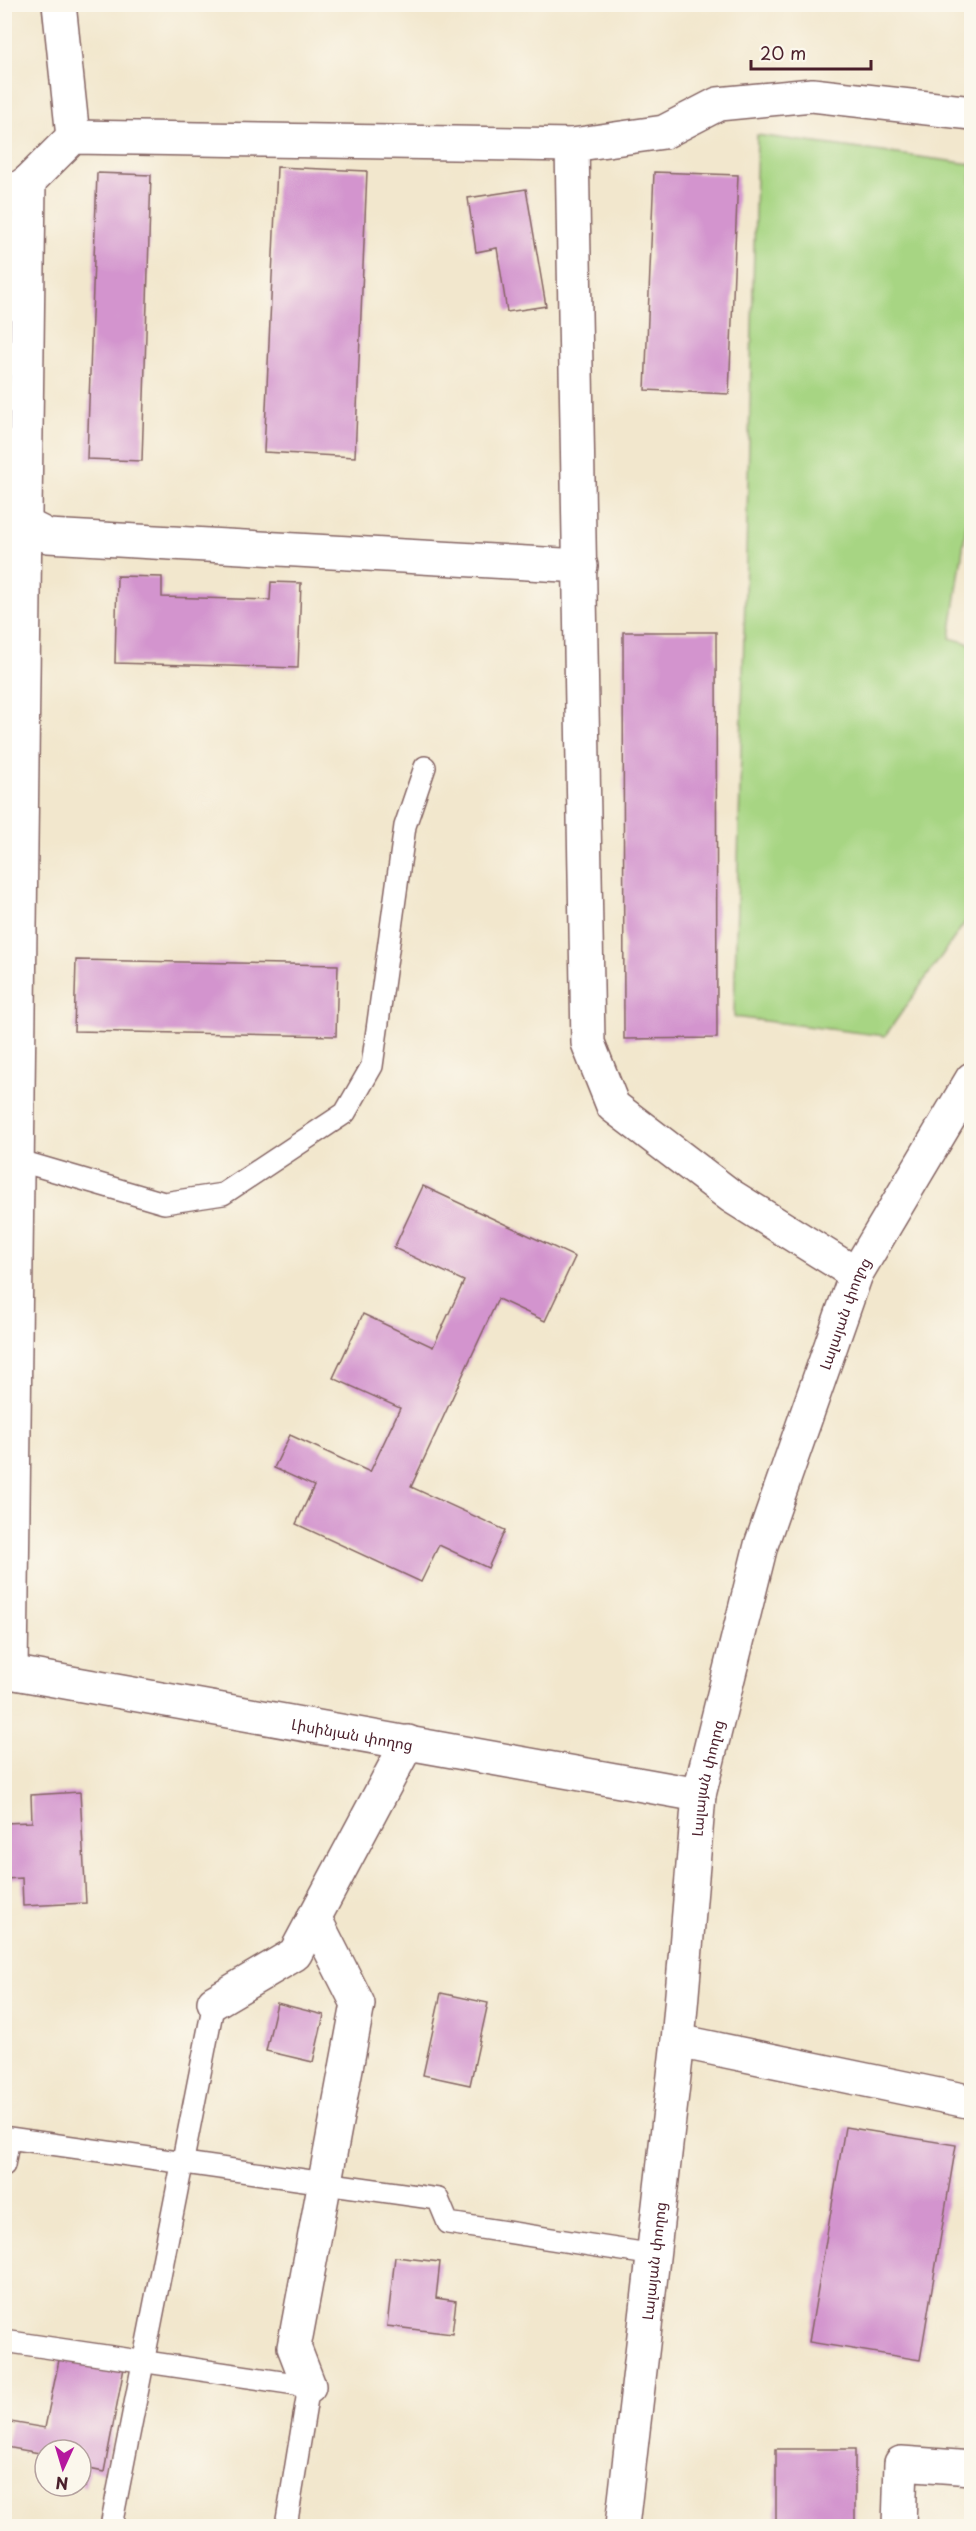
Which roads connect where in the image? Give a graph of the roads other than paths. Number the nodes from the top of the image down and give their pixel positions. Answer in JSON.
{"nodes":[{"id":1,"x":59,"y":4,"type":"edge"},
{"id":2,"x":972,"y":113,"type":"edge"},
{"id":3,"x":73,"y":137,"type":"junction"},
{"id":4,"x":572,"y":145,"type":"junction"},
{"id":5,"x":17,"y":190,"type":"edge"},
{"id":6,"x":14,"y":522,"type":"edge"},
{"id":7,"x":581,"y":566,"type":"junction"},
{"id":8,"x":425,"y":767,"type":"dead end"},
{"id":9,"x":972,"y":1079,"type":"edge"},
{"id":10,"x":17,"y":1161,"type":"junction"},
{"id":11,"x":856,"y":1274,"type":"junction"},
{"id":12,"x":8,"y":1671,"type":"edge"},
{"id":13,"x":408,"y":1742,"type":"junction"},
{"id":14,"x":699,"y":1795,"type":"junction"},
{"id":15,"x":314,"y":1917,"type":"junction"},
{"id":16,"x":214,"y":2002,"type":"joint"},
{"id":17,"x":678,"y":2041,"type":"junction"},
{"id":18,"x":972,"y":2102,"type":"edge"},
{"id":19,"x":183,"y":2164,"type":"junction"},
{"id":20,"x":4,"y":2165,"type":"edge"},
{"id":21,"x":325,"y":2182,"type":"junction"},
{"id":22,"x":654,"y":2255,"type":"junction"},
{"id":23,"x":4,"y":2341,"type":"edge"},
{"id":24,"x":144,"y":2361,"type":"junction"},
{"id":25,"x":309,"y":2386,"type":"junction"},
{"id":26,"x":972,"y":2468,"type":"edge"},
{"id":27,"x":111,"y":2526,"type":"edge"},
{"id":28,"x":286,"y":2526,"type":"edge"},
{"id":29,"x":622,"y":2526,"type":"edge"},
{"id":30,"x":899,"y":2526,"type":"edge"}],
"edges":[{"from":1,"to":3,"type":"street"},
{"from":2,"to":4,"type":"street"},
{"from":3,"to":4,"type":"street"},
{"from":3,"to":5,"type":"street"},
{"from":4,"to":7,"type":"street"},
{"from":5,"to":6,"type":"street"},
{"from":6,"to":7,"type":"street"},
{"from":6,"to":10,"type":"street"},
{"from":7,"to":11,"type":"street"},
{"from":8,"to":10,"type":"lane"},
{"from":9,"to":11,"type":"street","name":"Լալայան փողոց"},
{"from":10,"to":12,"type":"street"},
{"from":11,"to":14,"type":"street","name":"Լալայան փողոց"},
{"from":12,"to":13,"type":"street","name":"Լիսինյան փողոց"},
{"from":13,"to":14,"type":"street","name":"Լիսինյան փողոց"},
{"from":13,"to":15,"type":"street"},
{"from":14,"to":17,"type":"street","name":"Լալայան փողոց"},
{"from":15,"to":16,"type":"street"},
{"from":15,"to":21,"type":"street"},
{"from":16,"to":19,"type":"lane"},
{"from":17,"to":18,"type":"street"},
{"from":17,"to":22,"type":"street","name":"Լալայան փողոց"},
{"from":19,"to":20,"type":"lane"},
{"from":19,"to":21,"type":"lane"},
{"from":19,"to":24,"type":"lane"},
{"from":21,"to":22,"type":"lane"},
{"from":21,"to":25,"type":"street"},
{"from":22,"to":29,"type":"street","name":"Լալայան փողոց"},
{"from":23,"to":24,"type":"lane"},
{"from":24,"to":25,"type":"lane"},
{"from":24,"to":27,"type":"lane"},
{"from":25,"to":28,"type":"lane"},
{"from":26,"to":30,"type":"street"}]}
